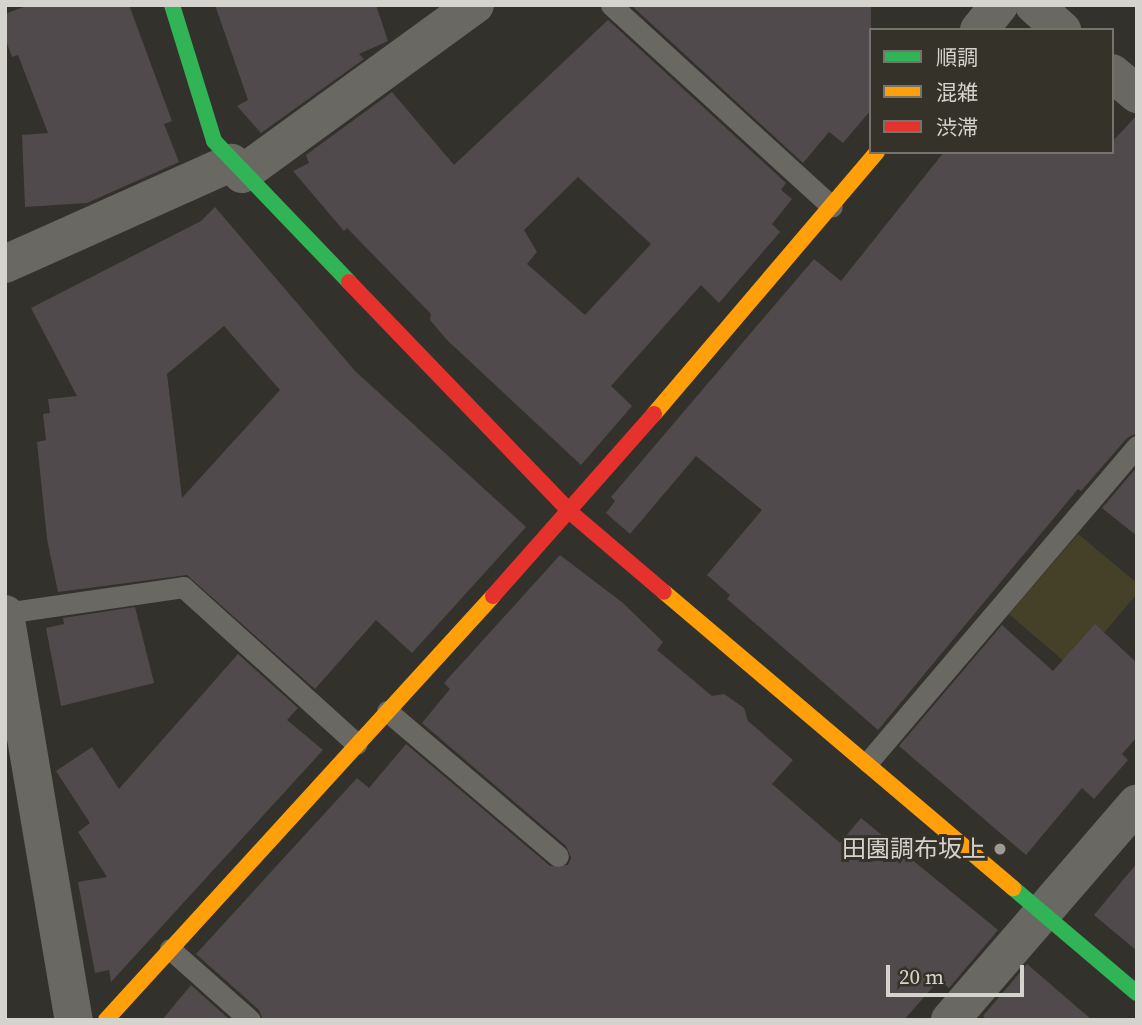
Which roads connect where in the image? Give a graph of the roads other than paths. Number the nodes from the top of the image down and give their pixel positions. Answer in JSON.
{"nodes":[{"id":1,"x":172,"y":5,"type":"edge"},
{"id":2,"x":475,"y":5,"type":"edge"},
{"id":3,"x":611,"y":5,"type":"edge"},
{"id":4,"x":999,"y":5,"type":"edge"},
{"id":5,"x":1034,"y":5,"type":"edge"},
{"id":6,"x":981,"y":28,"type":"edge"},
{"id":7,"x":1060,"y":28,"type":"edge"},
{"id":8,"x":1114,"y":75,"type":"edge"},
{"id":9,"x":1137,"y":94,"type":"edge"},
{"id":10,"x":875,"y":154,"type":"edge"},
{"id":11,"x":236,"y":169,"type":"junction"},
{"id":12,"x":832,"y":207,"type":"junction"},
{"id":13,"x":5,"y":264,"type":"edge"},
{"id":14,"x":1137,"y":446,"type":"edge"},
{"id":15,"x":570,"y":512,"type":"junction"},
{"id":16,"x":5,"y":614,"type":"edge"},
{"id":17,"x":387,"y":711,"type":"junction"},
{"id":18,"x":357,"y":744,"type":"junction"},
{"id":19,"x":868,"y":762,"type":"junction"},
{"id":20,"x":1137,"y":803,"type":"edge"},
{"id":21,"x":558,"y":856,"type":"dead end"},
{"id":22,"x":1043,"y":913,"type":"junction"},
{"id":23,"x":170,"y":949,"type":"junction"},
{"id":24,"x":1137,"y":993,"type":"edge"},
{"id":25,"x":74,"y":1020,"type":"edge"},
{"id":26,"x":106,"y":1020,"type":"edge"},
{"id":27,"x":250,"y":1020,"type":"edge"},
{"id":28,"x":950,"y":1020,"type":"edge"}],
"edges":[{"from":1,"to":11,"type":"street"},
{"from":2,"to":11,"type":"street"},
{"from":3,"to":12,"type":"lane"},
{"from":4,"to":6,"type":"street"},
{"from":5,"to":7,"type":"street"},
{"from":8,"to":9,"type":"street"},
{"from":10,"to":12,"type":"street"},
{"from":11,"to":13,"type":"street"},
{"from":11,"to":15,"type":"street"},
{"from":12,"to":15,"type":"street"},
{"from":14,"to":19,"type":"lane"},
{"from":15,"to":17,"type":"street"},
{"from":15,"to":19,"type":"street"},
{"from":16,"to":18,"type":"lane"},
{"from":16,"to":25,"type":"street"},
{"from":17,"to":18,"type":"street"},
{"from":17,"to":21,"type":"lane"},
{"from":18,"to":23,"type":"street"},
{"from":19,"to":22,"type":"street"},
{"from":20,"to":22,"type":"street"},
{"from":22,"to":24,"type":"street"},
{"from":22,"to":28,"type":"street"},
{"from":23,"to":26,"type":"street"},
{"from":23,"to":27,"type":"lane"}]}
